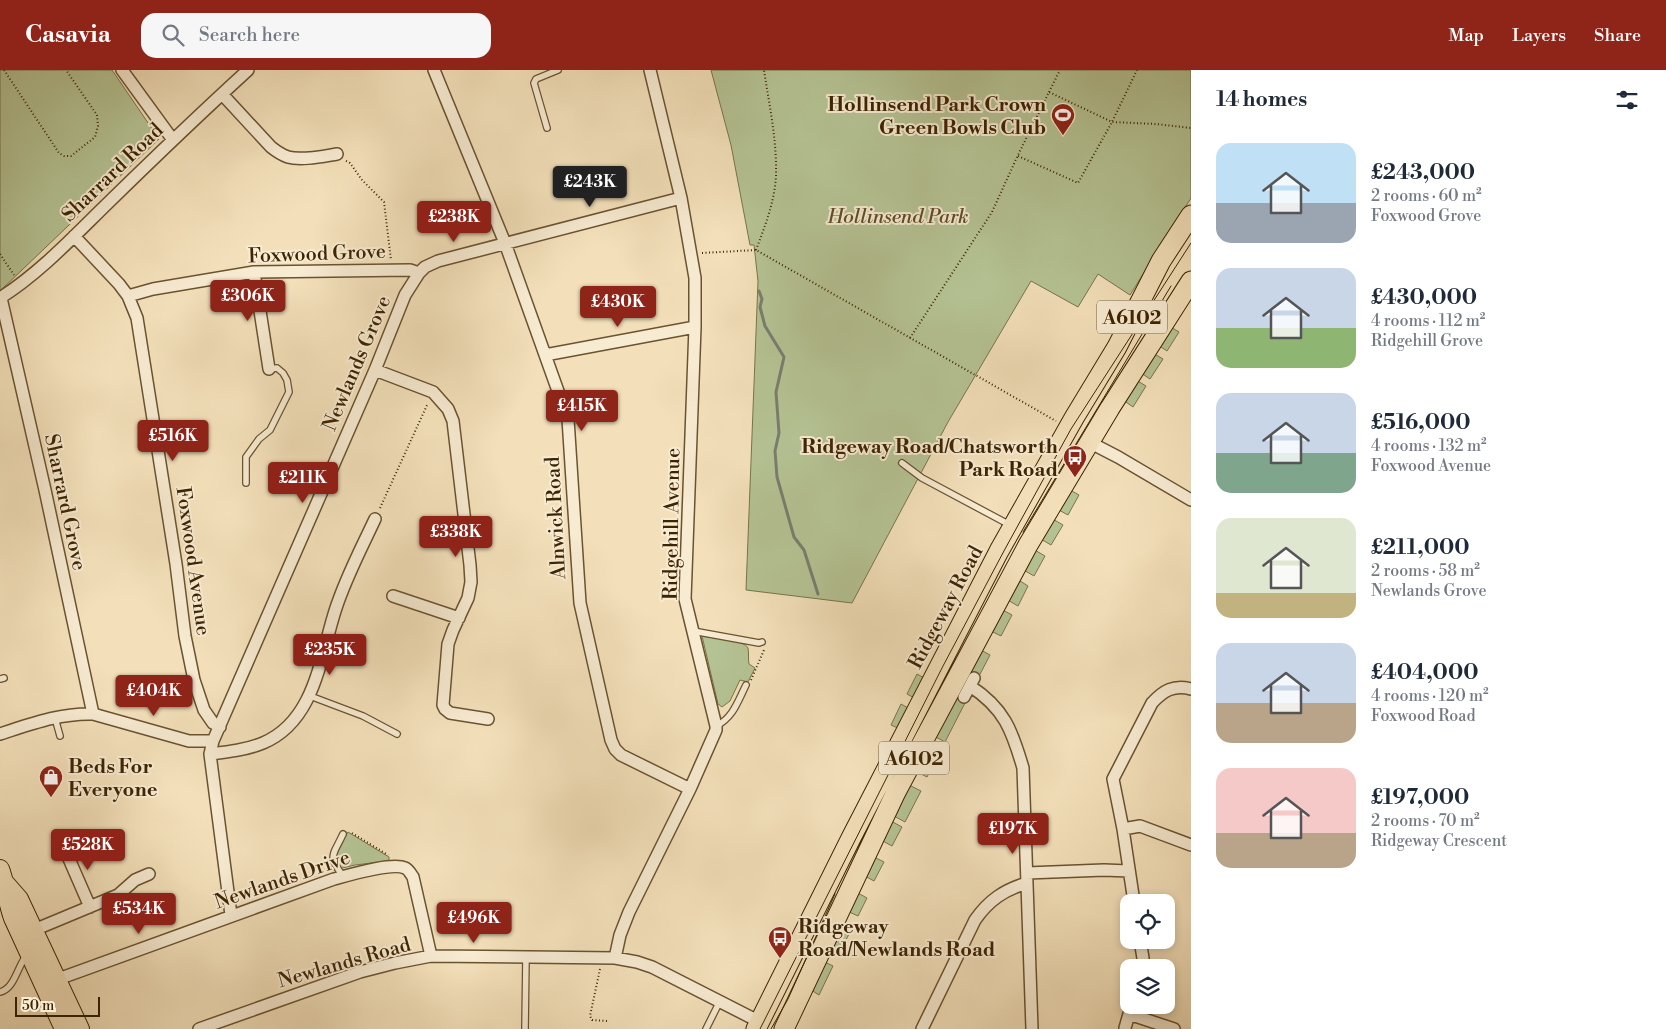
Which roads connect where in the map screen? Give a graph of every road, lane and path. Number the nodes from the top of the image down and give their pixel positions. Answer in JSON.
{"nodes":[{"id":1,"x":4,"y":70,"type":"edge"},
{"id":2,"x":66,"y":70,"type":"edge"},
{"id":3,"x":122,"y":70,"type":"edge"},
{"id":4,"x":248,"y":70,"type":"edge"},
{"id":5,"x":434,"y":70,"type":"edge"},
{"id":6,"x":558,"y":70,"type":"edge"},
{"id":7,"x":650,"y":70,"type":"edge"},
{"id":8,"x":764,"y":70,"type":"edge"},
{"id":9,"x":1060,"y":70,"type":"edge"},
{"id":10,"x":1138,"y":70,"type":"edge"},
{"id":11,"x":1049,"y":92,"type":"junction"},
{"id":12,"x":222,"y":94,"type":"junction"},
{"id":13,"x":1112,"y":122,"type":"junction"},
{"id":14,"x":547,"y":128,"type":"dead end"},
{"id":15,"x":1191,"y":128,"type":"edge"},
{"id":16,"x":173,"y":140,"type":"junction"},
{"id":17,"x":337,"y":154,"type":"joint"},
{"id":18,"x":1018,"y":155,"type":"junction"},
{"id":19,"x":681,"y":198,"type":"junction"},
{"id":20,"x":1191,"y":215,"type":"edge"},
{"id":21,"x":74,"y":236,"type":"junction"},
{"id":22,"x":505,"y":243,"type":"junction"},
{"id":23,"x":756,"y":250,"type":"junction"},
{"id":24,"x":0,"y":254,"type":"edge"},
{"id":25,"x":691,"y":254,"type":"junction"},
{"id":26,"x":392,"y":265,"type":"dead end"},
{"id":27,"x":254,"y":272,"type":"junction"},
{"id":28,"x":419,"y":273,"type":"junction"},
{"id":29,"x":1191,"y":281,"type":"edge"},
{"id":30,"x":20,"y":284,"type":"junction"},
{"id":31,"x":128,"y":296,"type":"junction"},
{"id":32,"x":0,"y":298,"type":"edge"},
{"id":33,"x":695,"y":327,"type":"junction"},
{"id":34,"x":910,"y":338,"type":"junction"},
{"id":35,"x":545,"y":355,"type":"junction"},
{"id":36,"x":269,"y":369,"type":"joint"},
{"id":37,"x":375,"y":370,"type":"junction"},
{"id":38,"x":433,"y":392,"type":"junction"},
{"id":39,"x":1056,"y":421,"type":"dead end"},
{"id":40,"x":1089,"y":442,"type":"junction"},
{"id":41,"x":902,"y":463,"type":"dead end"},
{"id":42,"x":246,"y":482,"type":"dead end"},
{"id":43,"x":1191,"y":500,"type":"edge"},
{"id":44,"x":375,"y":519,"type":"joint"},
{"id":45,"x":1012,"y":527,"type":"junction"},
{"id":46,"x":393,"y":596,"type":"dead end"},
{"id":47,"x":459,"y":618,"type":"junction"},
{"id":48,"x":693,"y":631,"type":"junction"},
{"id":49,"x":762,"y":642,"type":"joint"},
{"id":50,"x":746,"y":684,"type":"joint"},
{"id":51,"x":1191,"y":689,"type":"edge"},
{"id":52,"x":310,"y":696,"type":"junction"},
{"id":53,"x":964,"y":697,"type":"dead end"},
{"id":54,"x":93,"y":714,"type":"junction"},
{"id":55,"x":55,"y":718,"type":"junction"},
{"id":56,"x":488,"y":719,"type":"dead end"},
{"id":57,"x":716,"y":726,"type":"junction"},
{"id":58,"x":220,"y":727,"type":"junction"},
{"id":59,"x":0,"y":734,"type":"edge"},
{"id":60,"x":397,"y":734,"type":"dead end"},
{"id":61,"x":60,"y":736,"type":"dead end"},
{"id":62,"x":211,"y":747,"type":"junction"},
{"id":63,"x":690,"y":789,"type":"junction"},
{"id":64,"x":1123,"y":829,"type":"junction"},
{"id":65,"x":345,"y":832,"type":"joint"},
{"id":66,"x":63,"y":845,"type":"dead end"},
{"id":67,"x":1191,"y":845,"type":"edge"},
{"id":68,"x":388,"y":855,"type":"dead end"},
{"id":69,"x":1129,"y":871,"type":"junction"},
{"id":70,"x":149,"y":874,"type":"dead end"},
{"id":71,"x":2,"y":876,"type":"edge"},
{"id":72,"x":344,"y":876,"type":"junction"},
{"id":73,"x":1027,"y":878,"type":"junction"},
{"id":74,"x":1133,"y":894,"type":"edge"},
{"id":75,"x":90,"y":907,"type":"junction"},
{"id":76,"x":231,"y":915,"type":"junction"},
{"id":77,"x":34,"y":930,"type":"junction"},
{"id":78,"x":29,"y":953,"type":"junction"},
{"id":79,"x":431,"y":956,"type":"junction"},
{"id":80,"x":526,"y":957,"type":"junction"},
{"id":81,"x":602,"y":958,"type":"junction"},
{"id":82,"x":615,"y":958,"type":"junction"},
{"id":83,"x":50,"y":982,"type":"junction"},
{"id":84,"x":0,"y":992,"type":"edge"},
{"id":85,"x":720,"y":1001,"type":"junction"},
{"id":86,"x":1129,"y":1014,"type":"edge"},
{"id":87,"x":1139,"y":1014,"type":"edge"},
{"id":88,"x":607,"y":1021,"type":"dead end"},
{"id":89,"x":758,"y":1025,"type":"edge"},
{"id":90,"x":60,"y":1027,"type":"edge"},
{"id":91,"x":1125,"y":1028,"type":"edge"},
{"id":92,"x":80,"y":1029,"type":"edge"},
{"id":93,"x":199,"y":1029,"type":"edge"},
{"id":94,"x":525,"y":1029,"type":"edge"},
{"id":95,"x":706,"y":1029,"type":"edge"},
{"id":96,"x":784,"y":1029,"type":"edge"},
{"id":97,"x":922,"y":1029,"type":"edge"},
{"id":98,"x":1032,"y":1029,"type":"edge"},
{"id":99,"x":1174,"y":1029,"type":"edge"}],
"edges":[{"from":1,"to":2,"type":"path"},
{"from":3,"to":16,"type":"street"},
{"from":4,"to":12,"type":"street","name":"Sharrard Road"},
{"from":5,"to":22,"type":"street","name":"Alnwick Road"},
{"from":6,"to":14,"type":"lane"},
{"from":7,"to":19,"type":"street","name":"Ridgehill Avenue"},
{"from":8,"to":23,"type":"path"},
{"from":9,"to":11,"type":"path"},
{"from":10,"to":13,"type":"path"},
{"from":11,"to":13,"type":"path"},
{"from":11,"to":18,"type":"path"},
{"from":12,"to":16,"type":"street","name":"Sharrard Road"},
{"from":12,"to":17,"type":"street"},
{"from":13,"to":15,"type":"path"},
{"from":13,"to":18,"type":"path"},
{"from":16,"to":21,"type":"street","name":"Sharrard Road"},
{"from":17,"to":26,"type":"path"},
{"from":18,"to":34,"type":"path"},
{"from":19,"to":22,"type":"street"},
{"from":19,"to":25,"type":"street","name":"Ridgehill Avenue"},
{"from":20,"to":45,"type":"highway","name":"Ridgeway Road","number":"A6102"},
{"from":21,"to":30,"type":"street","name":"Sharrard Road"},
{"from":21,"to":31,"type":"street","name":"Foxwood Avenue"},
{"from":22,"to":28,"type":"street","name":"Newlands Grove"},
{"from":22,"to":35,"type":"street","name":"Alnwick Road"},
{"from":23,"to":25,"type":"path"},
{"from":23,"to":34,"type":"path"},
{"from":24,"to":30,"type":"path"},
{"from":25,"to":33,"type":"street","name":"Ridgehill Avenue"},
{"from":27,"to":28,"type":"street","name":"Foxwood Grove"},
{"from":27,"to":31,"type":"street","name":"Foxwood Grove"},
{"from":27,"to":36,"type":"street"},
{"from":28,"to":37,"type":"street","name":"Newlands Grove"},
{"from":29,"to":40,"type":"highway","number":"A6102"},
{"from":30,"to":32,"type":"street","name":"Sharrard Road"},
{"from":31,"to":58,"type":"street","name":"Foxwood Avenue"},
{"from":32,"to":54,"type":"street","name":"Sharrard Grove"},
{"from":33,"to":35,"type":"street"},
{"from":33,"to":48,"type":"street","name":"Ridgehill Avenue"},
{"from":34,"to":39,"type":"path"},
{"from":35,"to":63,"type":"street","name":"Alnwick Road"},
{"from":36,"to":42,"type":"lane"},
{"from":37,"to":38,"type":"street"},
{"from":37,"to":58,"type":"street","name":"Newlands Grove"},
{"from":38,"to":44,"type":"path"},
{"from":38,"to":47,"type":"street"},
{"from":40,"to":43,"type":"street"},
{"from":40,"to":96,"type":"highway","number":"A6102"},
{"from":41,"to":45,"type":"lane"},
{"from":44,"to":52,"type":"street"},
{"from":45,"to":89,"type":"highway","name":"Ridgeway Road","number":"A6102"},
{"from":46,"to":47,"type":"street"},
{"from":47,"to":56,"type":"street"},
{"from":48,"to":49,"type":"lane"},
{"from":48,"to":57,"type":"street","name":"Ridgehill Avenue"},
{"from":49,"to":50,"type":"path"},
{"from":50,"to":57,"type":"lane"},
{"from":51,"to":64,"type":"street"},
{"from":52,"to":60,"type":"lane"},
{"from":52,"to":62,"type":"street"},
{"from":53,"to":73,"type":"street"},
{"from":54,"to":55,"type":"street"},
{"from":54,"to":62,"type":"street"},
{"from":55,"to":59,"type":"street"},
{"from":55,"to":61,"type":"lane"},
{"from":57,"to":63,"type":"street"},
{"from":58,"to":62,"type":"street","name":"Newlands Grove"},
{"from":62,"to":76,"type":"street"},
{"from":63,"to":82,"type":"street"},
{"from":64,"to":67,"type":"street"},
{"from":64,"to":69,"type":"street"},
{"from":65,"to":68,"type":"path"},
{"from":65,"to":72,"type":"lane"},
{"from":66,"to":75,"type":"street"},
{"from":69,"to":73,"type":"street"},
{"from":69,"to":74,"type":"street"},
{"from":70,"to":75,"type":"street"},
{"from":71,"to":77,"type":"main road"},
{"from":71,"to":78,"type":"main road"},
{"from":72,"to":76,"type":"street","name":"Newlands Drive"},
{"from":72,"to":79,"type":"street","name":"Newlands Drive"},
{"from":73,"to":97,"type":"street"},
{"from":73,"to":98,"type":"street"},
{"from":75,"to":77,"type":"street"},
{"from":76,"to":83,"type":"street","name":"Newlands Drive"},
{"from":77,"to":83,"type":"main road"},
{"from":78,"to":83,"type":"main road"},
{"from":78,"to":84,"type":"lane"},
{"from":79,"to":80,"type":"street","name":"Newlands Road"},
{"from":79,"to":93,"type":"street","name":"Newlands Road"},
{"from":80,"to":81,"type":"street","name":"Newlands Road"},
{"from":80,"to":94,"type":"lane"},
{"from":81,"to":82,"type":"street","name":"Newlands Road"},
{"from":81,"to":88,"type":"path"},
{"from":82,"to":85,"type":"street","name":"Newlands Road"},
{"from":83,"to":90,"type":"main road"},
{"from":83,"to":92,"type":"main road"},
{"from":85,"to":89,"type":"street","name":"Newlands Road"},
{"from":85,"to":95,"type":"lane"},
{"from":86,"to":91,"type":"street"},
{"from":87,"to":99,"type":"street"}]}
